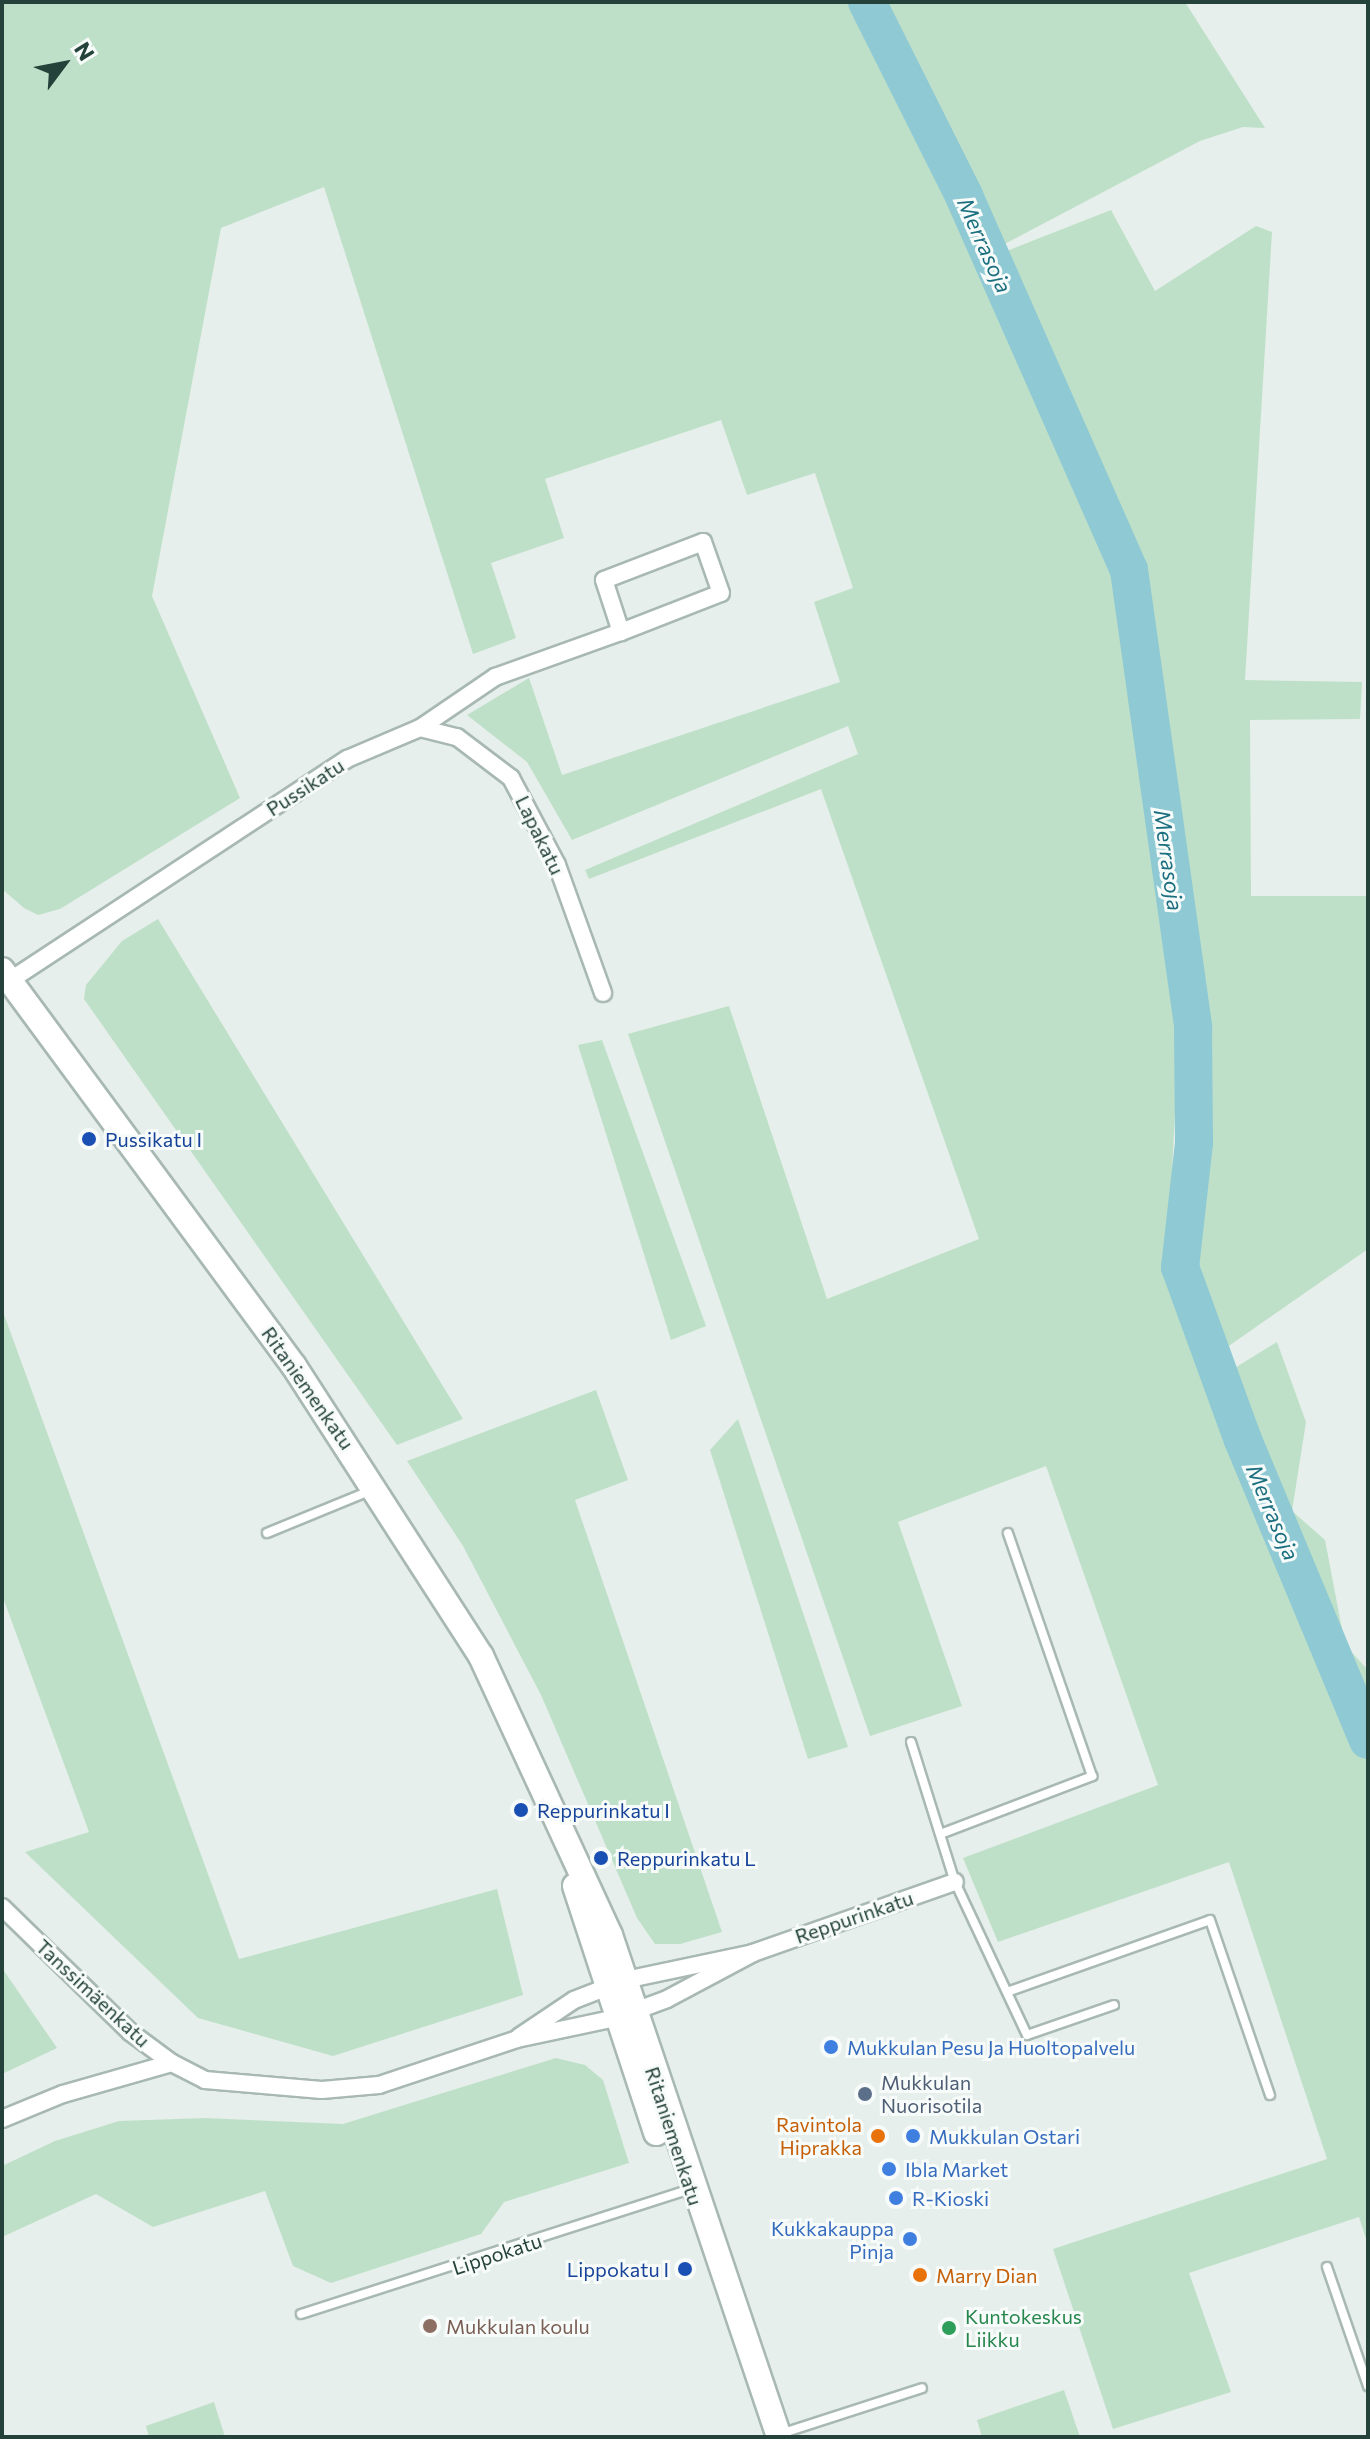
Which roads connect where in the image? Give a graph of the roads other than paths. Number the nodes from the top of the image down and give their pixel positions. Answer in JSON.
{"nodes":[{"id":1,"x":621,"y":632,"type":"junction"},
{"id":2,"x":420,"y":728,"type":"junction"},
{"id":3,"x":4,"y":979,"type":"edge"},
{"id":4,"x":603,"y":993,"type":"dead end"},
{"id":5,"x":376,"y":1487,"type":"junction"},
{"id":6,"x":267,"y":1533,"type":"dead end"},
{"id":7,"x":1008,"y":1533,"type":"dead end"},
{"id":8,"x":911,"y":1742,"type":"dead end"},
{"id":9,"x":943,"y":1833,"type":"junction"},
{"id":10,"x":955,"y":1882,"type":"junction"},
{"id":11,"x":2,"y":1907,"type":"edge"},
{"id":12,"x":753,"y":1953,"type":"junction"},
{"id":13,"x":615,"y":1984,"type":"junction"},
{"id":14,"x":1007,"y":1992,"type":"junction"},
{"id":15,"x":1114,"y":2005,"type":"dead end"},
{"id":16,"x":626,"y":2014,"type":"junction"},
{"id":17,"x":517,"y":2039,"type":"junction"},
{"id":18,"x":172,"y":2063,"type":"junction"},
{"id":19,"x":1270,"y":2095,"type":"dead end"},
{"id":20,"x":2,"y":2119,"type":"edge"},
{"id":21,"x":685,"y":2193,"type":"junction"},
{"id":22,"x":1327,"y":2267,"type":"dead end"},
{"id":23,"x":301,"y":2314,"type":"dead end"},
{"id":24,"x":1368,"y":2386,"type":"edge"},
{"id":25,"x":922,"y":2388,"type":"dead end"},
{"id":26,"x":773,"y":2436,"type":"edge"}],
"edges":[{"from":1,"to":1,"type":"street","name":"Pussikatu"},
{"from":1,"to":2,"type":"street","name":"Pussikatu"},
{"from":2,"to":3,"type":"street","name":"Pussikatu"},
{"from":2,"to":4,"type":"street","name":"Lapakatu"},
{"from":3,"to":5,"type":"street","name":"Ritaniemenkatu"},
{"from":5,"to":6,"type":"lane"},
{"from":5,"to":13,"type":"street","name":"Ritaniemenkatu"},
{"from":7,"to":9,"type":"lane"},
{"from":8,"to":9,"type":"lane"},
{"from":9,"to":10,"type":"lane"},
{"from":10,"to":12,"type":"street","name":"Reppurinkatu"},
{"from":10,"to":14,"type":"lane"},
{"from":11,"to":18,"type":"street","name":"Tanssimäenkatu"},
{"from":12,"to":13,"type":"street","name":"Reppurinkatu"},
{"from":12,"to":16,"type":"street","name":"Reppurinkatu"},
{"from":13,"to":16,"type":"street","name":"Ritaniemenkatu"},
{"from":13,"to":17,"type":"street","name":"Tanssimäenkatu"},
{"from":14,"to":15,"type":"lane"},
{"from":14,"to":19,"type":"lane"},
{"from":16,"to":17,"type":"street","name":"Tanssimäenkatu"},
{"from":16,"to":21,"type":"street","name":"Ritaniemenkatu"},
{"from":17,"to":18,"type":"street","name":"Tanssimäenkatu"},
{"from":18,"to":20,"type":"street"},
{"from":21,"to":23,"type":"lane","name":"Lippokatu"},
{"from":21,"to":26,"type":"street","name":"Ritaniemenkatu"},
{"from":22,"to":24,"type":"lane"},
{"from":25,"to":26,"type":"lane"}]}
